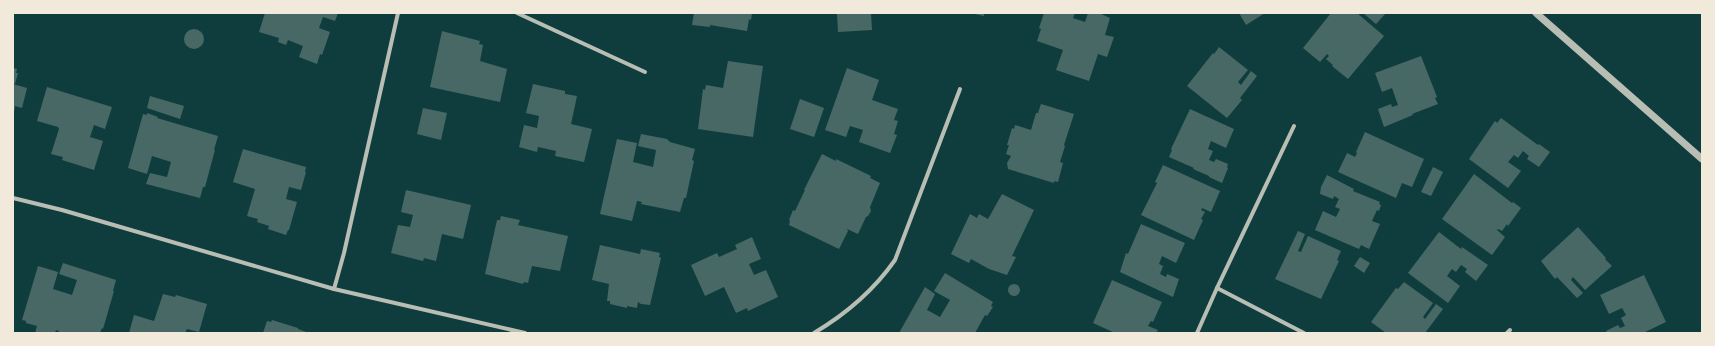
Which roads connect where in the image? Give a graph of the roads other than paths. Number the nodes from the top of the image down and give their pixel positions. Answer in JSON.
{"nodes":[{"id":1,"x":398,"y":13,"type":"edge"},
{"id":2,"x":517,"y":13,"type":"edge"},
{"id":3,"x":1536,"y":13,"type":"edge"},
{"id":4,"x":645,"y":72,"type":"dead end"},
{"id":5,"x":960,"y":89,"type":"dead end"},
{"id":6,"x":1294,"y":126,"type":"dead end"},
{"id":7,"x":1702,"y":159,"type":"edge"},
{"id":8,"x":13,"y":198,"type":"edge"},
{"id":9,"x":1217,"y":288,"type":"junction"},
{"id":10,"x":334,"y":289,"type":"junction"},
{"id":11,"x":525,"y":333,"type":"edge"},
{"id":12,"x":814,"y":333,"type":"edge"},
{"id":13,"x":1197,"y":333,"type":"edge"},
{"id":14,"x":1304,"y":333,"type":"edge"}],
"edges":[{"from":1,"to":10,"type":"street"},
{"from":2,"to":4,"type":"street"},
{"from":3,"to":7,"type":"street"},
{"from":5,"to":12,"type":"street"},
{"from":6,"to":9,"type":"street"},
{"from":8,"to":10,"type":"street"},
{"from":9,"to":13,"type":"street"},
{"from":9,"to":14,"type":"street"},
{"from":10,"to":11,"type":"street"}]}
